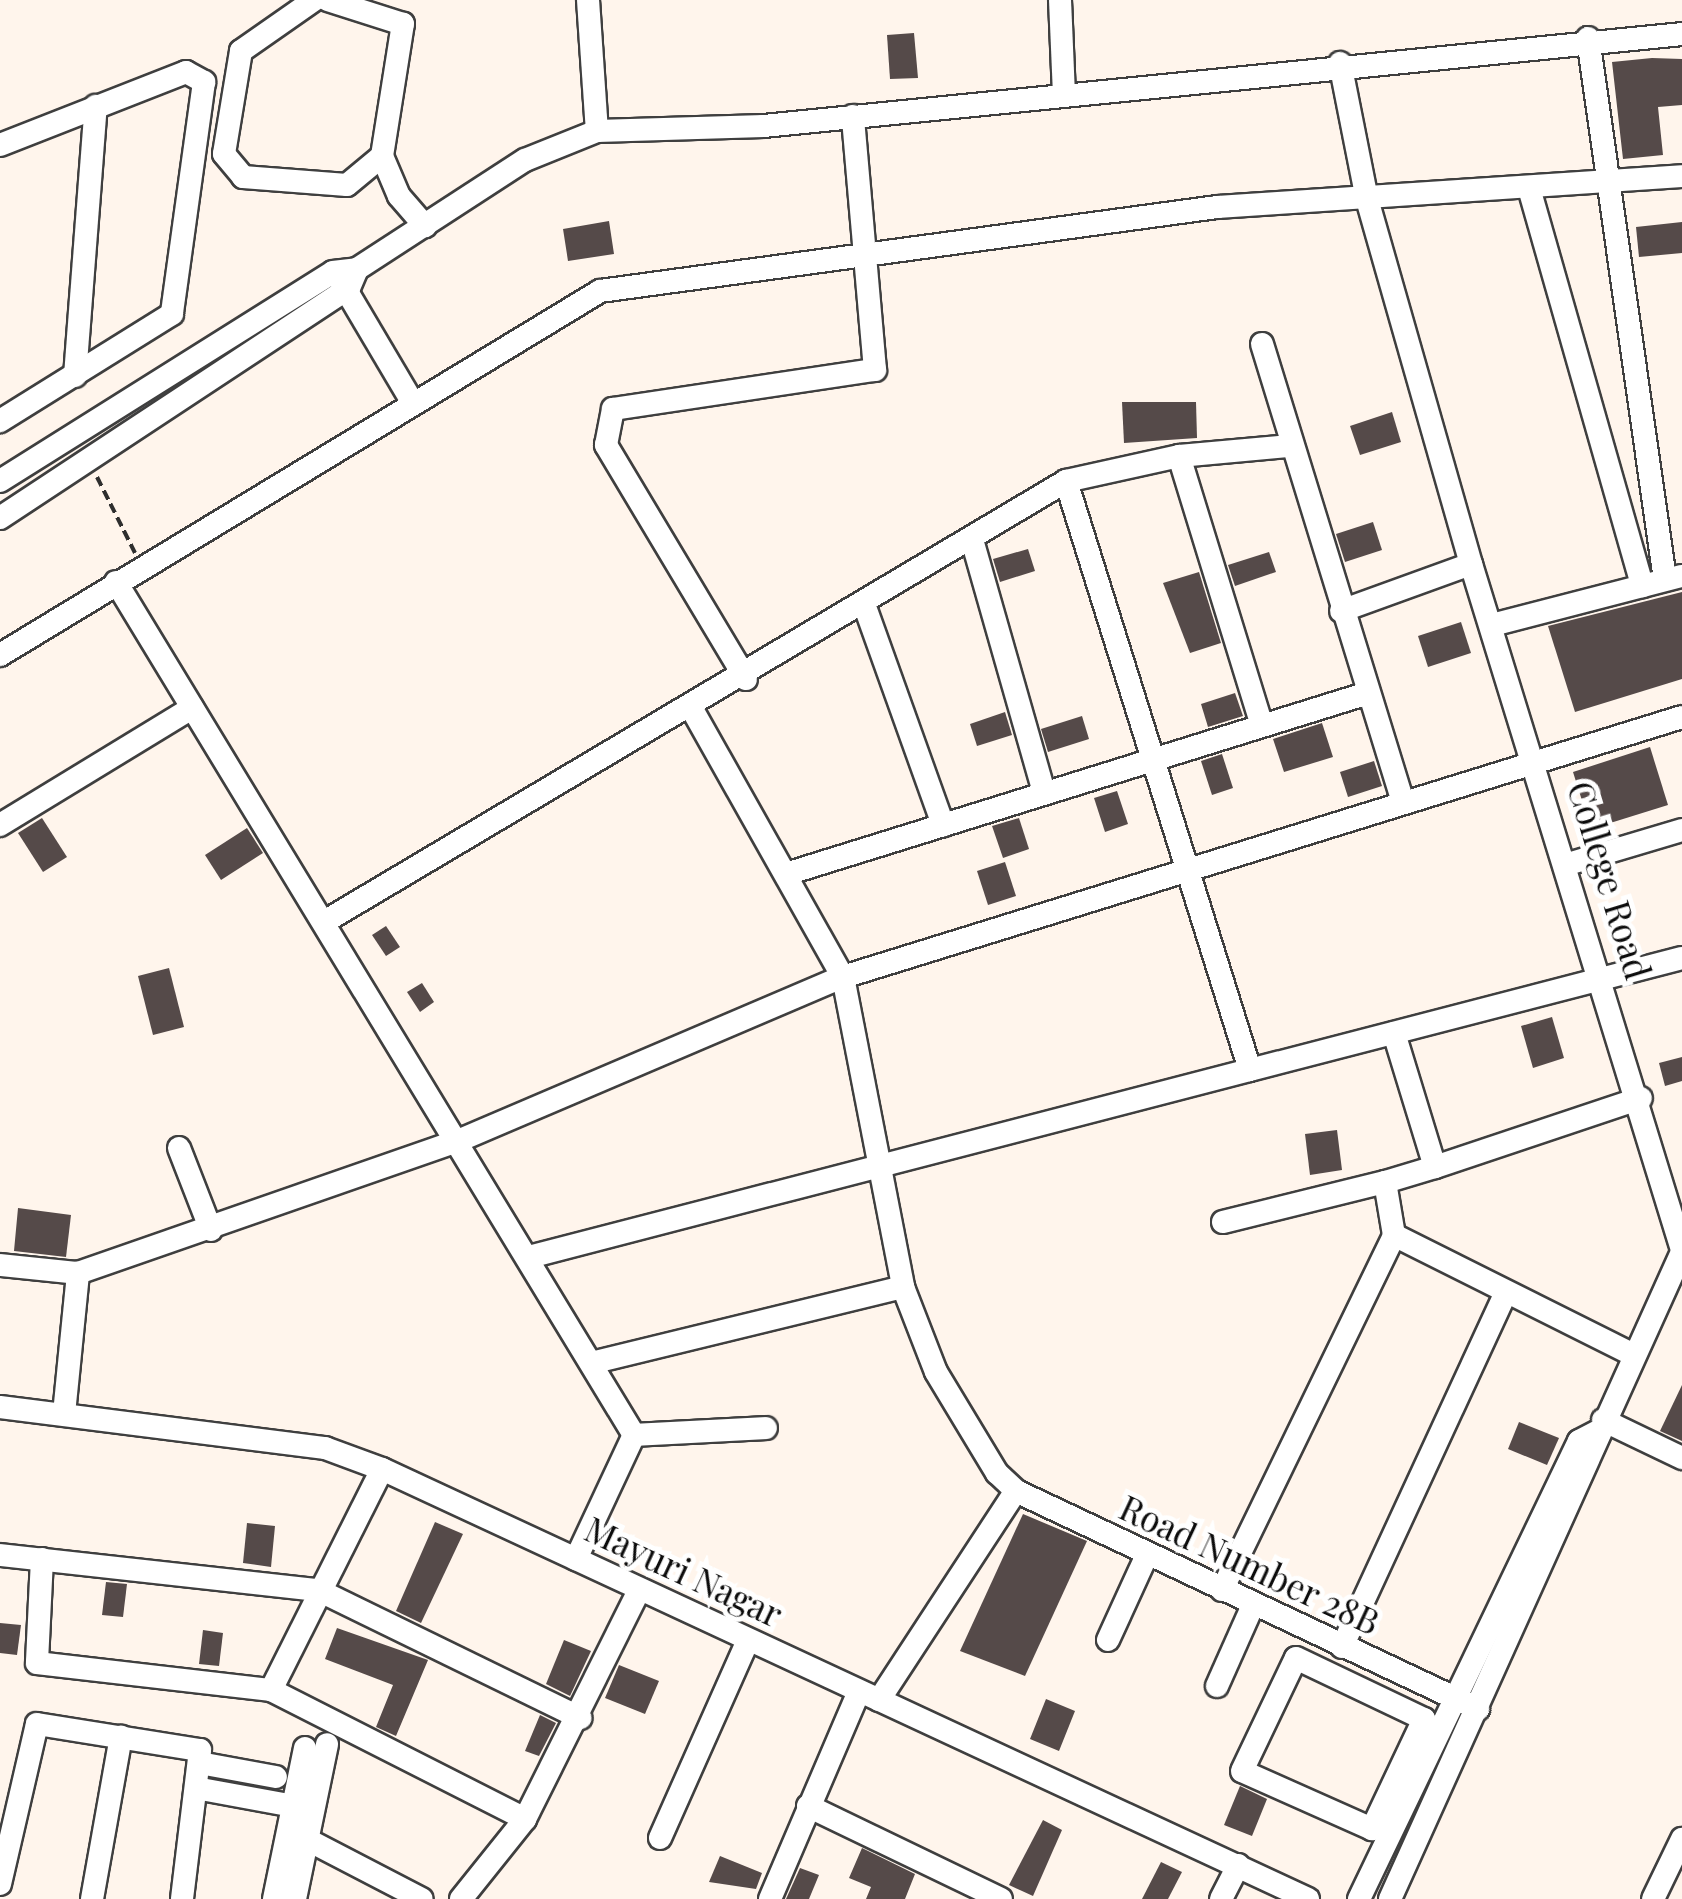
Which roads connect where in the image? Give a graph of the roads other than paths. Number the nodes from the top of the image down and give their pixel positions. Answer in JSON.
{"nodes":[{"id":1,"x":314,"y":0,"type":"edge"},
{"id":2,"x":328,"y":0,"type":"edge"},
{"id":3,"x":588,"y":0,"type":"edge"},
{"id":4,"x":1060,"y":0,"type":"edge"},
{"id":5,"x":1682,"y":34,"type":"edge"},
{"id":6,"x":1588,"y":38,"type":"junction"},
{"id":7,"x":237,"y":61,"type":"junction"},
{"id":8,"x":1340,"y":63,"type":"junction"},
{"id":9,"x":196,"y":75,"type":"junction"},
{"id":10,"x":1064,"y":94,"type":"junction"},
{"id":11,"x":96,"y":106,"type":"junction"},
{"id":12,"x":853,"y":116,"type":"junction"},
{"id":13,"x":597,"y":131,"type":"junction"},
{"id":14,"x":0,"y":145,"type":"edge"},
{"id":15,"x":382,"y":156,"type":"junction"},
{"id":16,"x":1682,"y":176,"type":"edge"},
{"id":17,"x":1606,"y":184,"type":"junction"},
{"id":18,"x":1529,"y":188,"type":"junction"},
{"id":19,"x":1366,"y":200,"type":"junction"},
{"id":20,"x":425,"y":226,"type":"junction"},
{"id":21,"x":868,"y":251,"type":"junction"},
{"id":22,"x":346,"y":276,"type":"junction"},
{"id":23,"x":1262,"y":344,"type":"dead end"},
{"id":24,"x":75,"y":376,"type":"junction"},
{"id":25,"x":413,"y":403,"type":"junction"},
{"id":26,"x":0,"y":421,"type":"edge"},
{"id":27,"x":1288,"y":446,"type":"junction"},
{"id":28,"x":1179,"y":456,"type":"junction"},
{"id":29,"x":0,"y":481,"type":"edge"},
{"id":30,"x":1066,"y":481,"type":"junction"},
{"id":31,"x":0,"y":518,"type":"edge"},
{"id":32,"x":973,"y":542,"type":"junction"},
{"id":33,"x":1471,"y":564,"type":"junction"},
{"id":34,"x":1663,"y":580,"type":"edge"},
{"id":35,"x":116,"y":582,"type":"junction"},
{"id":36,"x":864,"y":604,"type":"junction"},
{"id":37,"x":1342,"y":611,"type":"junction"},
{"id":38,"x":1492,"y":625,"type":"junction"},
{"id":39,"x":0,"y":655,"type":"edge"},
{"id":40,"x":746,"y":679,"type":"junction"},
{"id":41,"x":1366,"y":694,"type":"junction"},
{"id":42,"x":192,"y":708,"type":"junction"},
{"id":43,"x":693,"y":711,"type":"junction"},
{"id":44,"x":1682,"y":718,"type":"edge"},
{"id":45,"x":1262,"y":724,"type":"junction"},
{"id":46,"x":1153,"y":759,"type":"junction"},
{"id":47,"x":1536,"y":761,"type":"junction"},
{"id":48,"x":1044,"y":793,"type":"junction"},
{"id":49,"x":1403,"y":802,"type":"junction"},
{"id":50,"x":0,"y":825,"type":"edge"},
{"id":51,"x":943,"y":825,"type":"junction"},
{"id":52,"x":1682,"y":830,"type":"edge"},
{"id":53,"x":1186,"y":864,"type":"junction"},
{"id":54,"x":1568,"y":864,"type":"junction"},
{"id":55,"x":786,"y":874,"type":"junction"},
{"id":56,"x":324,"y":922,"type":"junction"},
{"id":57,"x":1682,"y":958,"type":"edge"},
{"id":58,"x":843,"y":977,"type":"junction"},
{"id":59,"x":1604,"y":979,"type":"junction"},
{"id":60,"x":1394,"y":1033,"type":"junction"},
{"id":61,"x":1250,"y":1070,"type":"junction"},
{"id":62,"x":1641,"y":1098,"type":"junction"},
{"id":63,"x":460,"y":1140,"type":"junction"},
{"id":64,"x":179,"y":1148,"type":"dead end"},
{"id":65,"x":878,"y":1167,"type":"junction"},
{"id":66,"x":1435,"y":1167,"type":"junction"},
{"id":67,"x":1385,"y":1182,"type":"junction"},
{"id":68,"x":1222,"y":1222,"type":"dead end"},
{"id":69,"x":211,"y":1230,"type":"junction"},
{"id":70,"x":1394,"y":1235,"type":"junction"},
{"id":71,"x":1682,"y":1251,"type":"edge"},
{"id":72,"x":529,"y":1257,"type":"junction"},
{"id":73,"x":0,"y":1265,"type":"edge"},
{"id":74,"x":78,"y":1272,"type":"junction"},
{"id":75,"x":904,"y":1288,"type":"junction"},
{"id":76,"x":1506,"y":1292,"type":"junction"},
{"id":77,"x":1659,"y":1314,"type":"junction"},
{"id":78,"x":1682,"y":1324,"type":"edge"},
{"id":79,"x":1634,"y":1355,"type":"junction"},
{"id":80,"x":595,"y":1362,"type":"junction"},
{"id":81,"x":0,"y":1407,"type":"edge"},
{"id":82,"x":64,"y":1414,"type":"junction"},
{"id":83,"x":1600,"y":1426,"type":"junction"},
{"id":84,"x":766,"y":1428,"type":"dead end"},
{"id":85,"x":634,"y":1435,"type":"junction"},
{"id":86,"x":1682,"y":1458,"type":"edge"},
{"id":87,"x":382,"y":1469,"type":"junction"},
{"id":88,"x":1016,"y":1491,"type":"junction"},
{"id":89,"x":0,"y":1555,"type":"edge"},
{"id":90,"x":1146,"y":1555,"type":"junction"},
{"id":91,"x":42,"y":1559,"type":"junction"},
{"id":92,"x":576,"y":1559,"type":"junction"},
{"id":93,"x":318,"y":1590,"type":"junction"},
{"id":94,"x":1222,"y":1590,"type":"junction"},
{"id":95,"x":638,"y":1592,"type":"junction"},
{"id":96,"x":1253,"y":1605,"type":"junction"},
{"id":97,"x":748,"y":1640,"type":"junction"},
{"id":98,"x":1108,"y":1640,"type":"dead end"},
{"id":99,"x":1342,"y":1646,"type":"junction"},
{"id":100,"x":1217,"y":1686,"type":"dead end"},
{"id":101,"x":271,"y":1690,"type":"junction"},
{"id":102,"x":868,"y":1697,"type":"junction"},
{"id":103,"x":1455,"y":1698,"type":"junction"},
{"id":104,"x":1478,"y":1709,"type":"junction"},
{"id":105,"x":581,"y":1718,"type":"junction"},
{"id":106,"x":121,"y":1736,"type":"junction"},
{"id":107,"x":0,"y":1752,"type":"edge"},
{"id":108,"x":25,"y":1756,"type":"junction"},
{"id":109,"x":205,"y":1764,"type":"junction"},
{"id":110,"x":1411,"y":1771,"type":"junction"},
{"id":111,"x":276,"y":1777,"type":"dead end"},
{"id":112,"x":1443,"y":1785,"type":"junction"},
{"id":113,"x":201,"y":1789,"type":"junction"},
{"id":114,"x":294,"y":1806,"type":"junction"},
{"id":115,"x":808,"y":1806,"type":"junction"},
{"id":116,"x":525,"y":1819,"type":"junction"},
{"id":117,"x":660,"y":1838,"type":"dead end"},
{"id":118,"x":1682,"y":1839,"type":"edge"},
{"id":119,"x":308,"y":1840,"type":"junction"},
{"id":120,"x":1238,"y":1865,"type":"junction"},
{"id":121,"x":0,"y":1884,"type":"edge"},
{"id":122,"x":92,"y":1899,"type":"edge"},
{"id":123,"x":182,"y":1899,"type":"edge"},
{"id":124,"x":274,"y":1899,"type":"edge"},
{"id":125,"x":295,"y":1899,"type":"edge"},
{"id":126,"x":422,"y":1899,"type":"edge"},
{"id":127,"x":461,"y":1899,"type":"edge"},
{"id":128,"x":770,"y":1899,"type":"edge"},
{"id":129,"x":1001,"y":1899,"type":"edge"},
{"id":130,"x":1221,"y":1899,"type":"edge"},
{"id":131,"x":1308,"y":1899,"type":"edge"},
{"id":132,"x":1358,"y":1899,"type":"edge"},
{"id":133,"x":1390,"y":1899,"type":"edge"},
{"id":134,"x":1654,"y":1899,"type":"edge"}],
"edges":[{"from":1,"to":7,"type":"street"},
{"from":2,"to":15,"type":"street"},
{"from":3,"to":13,"type":"street"},
{"from":4,"to":10,"type":"street"},
{"from":5,"to":6,"type":"street"},
{"from":6,"to":8,"type":"street"},
{"from":6,"to":17,"type":"street"},
{"from":7,"to":9,"type":"street"},
{"from":7,"to":15,"type":"street"},
{"from":8,"to":10,"type":"street"},
{"from":8,"to":19,"type":"street","name":"College Road"},
{"from":9,"to":11,"type":"street"},
{"from":9,"to":24,"type":"street"},
{"from":10,"to":12,"type":"street"},
{"from":11,"to":14,"type":"street"},
{"from":11,"to":24,"type":"street"},
{"from":12,"to":13,"type":"street"},
{"from":12,"to":21,"type":"street"},
{"from":13,"to":20,"type":"street"},
{"from":15,"to":20,"type":"street"},
{"from":16,"to":17,"type":"street"},
{"from":17,"to":18,"type":"street"},
{"from":17,"to":34,"type":"street"},
{"from":18,"to":19,"type":"street"},
{"from":18,"to":34,"type":"street"},
{"from":19,"to":21,"type":"street"},
{"from":19,"to":33,"type":"street","name":"College Road"},
{"from":20,"to":22,"type":"street"},
{"from":21,"to":25,"type":"street"},
{"from":21,"to":40,"type":"street"},
{"from":22,"to":25,"type":"street"},
{"from":22,"to":29,"type":"street"},
{"from":22,"to":31,"type":"street"},
{"from":23,"to":27,"type":"street"},
{"from":24,"to":26,"type":"street"},
{"from":25,"to":35,"type":"street"},
{"from":27,"to":28,"type":"street"},
{"from":27,"to":37,"type":"street"},
{"from":28,"to":30,"type":"street"},
{"from":28,"to":45,"type":"street"},
{"from":30,"to":32,"type":"street"},
{"from":30,"to":46,"type":"street"},
{"from":32,"to":36,"type":"street"},
{"from":32,"to":48,"type":"street"},
{"from":33,"to":37,"type":"street"},
{"from":33,"to":38,"type":"street","name":"College Road"},
{"from":34,"to":38,"type":"street"},
{"from":35,"to":39,"type":"street"},
{"from":35,"to":42,"type":"street"},
{"from":36,"to":40,"type":"street"},
{"from":36,"to":51,"type":"street"},
{"from":37,"to":41,"type":"street"},
{"from":38,"to":47,"type":"street","name":"College Road"},
{"from":40,"to":43,"type":"street"},
{"from":41,"to":45,"type":"street"},
{"from":41,"to":49,"type":"street"},
{"from":42,"to":50,"type":"street"},
{"from":42,"to":56,"type":"street"},
{"from":43,"to":55,"type":"street"},
{"from":43,"to":56,"type":"street"},
{"from":44,"to":47,"type":"street"},
{"from":45,"to":46,"type":"street"},
{"from":46,"to":48,"type":"street"},
{"from":46,"to":53,"type":"street"},
{"from":47,"to":49,"type":"street"},
{"from":47,"to":54,"type":"street","name":"College Road"},
{"from":48,"to":51,"type":"street"},
{"from":49,"to":53,"type":"street"},
{"from":51,"to":55,"type":"street"},
{"from":52,"to":54,"type":"street"},
{"from":53,"to":58,"type":"street"},
{"from":53,"to":61,"type":"street"},
{"from":54,"to":59,"type":"street","name":"College Road"},
{"from":55,"to":58,"type":"street"},
{"from":56,"to":63,"type":"street"},
{"from":57,"to":59,"type":"street"},
{"from":58,"to":63,"type":"street"},
{"from":58,"to":65,"type":"street"},
{"from":59,"to":60,"type":"street"},
{"from":59,"to":62,"type":"street","name":"College Road"},
{"from":60,"to":61,"type":"street"},
{"from":60,"to":66,"type":"street"},
{"from":61,"to":65,"type":"street"},
{"from":62,"to":66,"type":"street"},
{"from":62,"to":71,"type":"street","name":"College Road"},
{"from":63,"to":69,"type":"street"},
{"from":63,"to":72,"type":"street"},
{"from":64,"to":69,"type":"street"},
{"from":65,"to":72,"type":"street"},
{"from":65,"to":75,"type":"street"},
{"from":66,"to":67,"type":"street"},
{"from":67,"to":68,"type":"street"},
{"from":67,"to":70,"type":"street"},
{"from":69,"to":74,"type":"street"},
{"from":70,"to":76,"type":"street"},
{"from":70,"to":94,"type":"street"},
{"from":71,"to":77,"type":"street","name":"College Road"},
{"from":72,"to":80,"type":"street"},
{"from":73,"to":74,"type":"street"},
{"from":74,"to":82,"type":"street"},
{"from":75,"to":80,"type":"street"},
{"from":75,"to":88,"type":"street"},
{"from":76,"to":79,"type":"street"},
{"from":76,"to":99,"type":"street"},
{"from":77,"to":78,"type":"street"},
{"from":77,"to":79,"type":"street","name":"College Road"},
{"from":79,"to":83,"type":"street","name":"College Road"},
{"from":80,"to":85,"type":"street"},
{"from":81,"to":82,"type":"street","name":"Mayuri Nagar"},
{"from":82,"to":87,"type":"street","name":"Mayuri Nagar"},
{"from":83,"to":86,"type":"street"},
{"from":83,"to":103,"type":"street"},
{"from":83,"to":104,"type":"street"},
{"from":84,"to":85,"type":"street"},
{"from":85,"to":92,"type":"street"},
{"from":87,"to":92,"type":"street","name":"Mayuri Nagar"},
{"from":87,"to":93,"type":"street"},
{"from":88,"to":90,"type":"street","name":"Road Number 28B"},
{"from":88,"to":102,"type":"street"},
{"from":89,"to":91,"type":"street"},
{"from":90,"to":94,"type":"street","name":"Road Number 28B"},
{"from":90,"to":98,"type":"street"},
{"from":91,"to":93,"type":"street"},
{"from":91,"to":101,"type":"street"},
{"from":92,"to":95,"type":"street","name":"Mayuri Nagar"},
{"from":93,"to":101,"type":"street"},
{"from":93,"to":105,"type":"street"},
{"from":94,"to":96,"type":"street","name":"Road Number 28B"},
{"from":95,"to":97,"type":"street","name":"Mayuri Nagar"},
{"from":95,"to":105,"type":"street"},
{"from":96,"to":99,"type":"street","name":"Road Number 28B"},
{"from":96,"to":100,"type":"street"},
{"from":97,"to":102,"type":"street","name":"Mayuri Nagar"},
{"from":97,"to":117,"type":"street"},
{"from":99,"to":103,"type":"street","name":"Road Number 28B"},
{"from":101,"to":116,"type":"street"},
{"from":102,"to":115,"type":"street"},
{"from":102,"to":120,"type":"street","name":"Mayuri Nagar"},
{"from":103,"to":104,"type":"street","name":"Road Number 28B"},
{"from":103,"to":110,"type":"street"},
{"from":104,"to":112,"type":"street"},
{"from":105,"to":116,"type":"street"},
{"from":106,"to":108,"type":"street"},
{"from":106,"to":109,"type":"street"},
{"from":106,"to":122,"type":"street"},
{"from":107,"to":108,"type":"street"},
{"from":108,"to":121,"type":"street"},
{"from":109,"to":111,"type":"street"},
{"from":109,"to":113,"type":"street"},
{"from":110,"to":110,"type":"street"},
{"from":110,"to":112,"type":"street"},
{"from":110,"to":132,"type":"street"},
{"from":112,"to":133,"type":"street"},
{"from":113,"to":114,"type":"street"},
{"from":113,"to":123,"type":"street"},
{"from":114,"to":119,"type":"street"},
{"from":114,"to":124,"type":"street"},
{"from":115,"to":128,"type":"street"},
{"from":115,"to":129,"type":"street"},
{"from":116,"to":127,"type":"street"},
{"from":118,"to":134,"type":"street"},
{"from":119,"to":125,"type":"street"},
{"from":119,"to":126,"type":"street"},
{"from":120,"to":130,"type":"street"},
{"from":120,"to":131,"type":"street","name":"Mayuri Nagar"}]}
